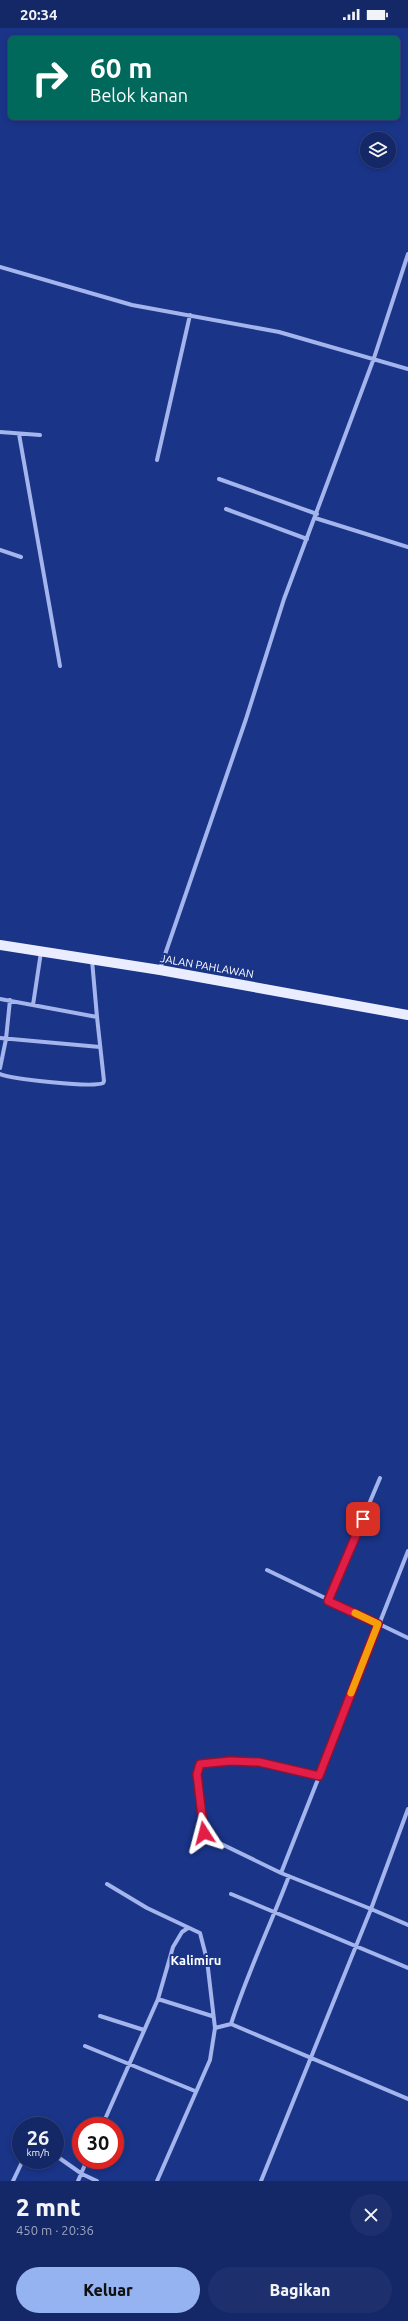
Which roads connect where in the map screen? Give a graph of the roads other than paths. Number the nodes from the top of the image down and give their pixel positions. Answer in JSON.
{"nodes":[{"id":1,"x":408,"y":254,"type":"edge"},
{"id":2,"x":0,"y":267,"type":"edge"},
{"id":3,"x":190,"y":315,"type":"junction"},
{"id":4,"x":374,"y":358,"type":"junction"},
{"id":5,"x":408,"y":369,"type":"edge"},
{"id":6,"x":0,"y":432,"type":"edge"},
{"id":7,"x":19,"y":434,"type":"junction"},
{"id":8,"x":40,"y":435,"type":"dead end"},
{"id":9,"x":157,"y":460,"type":"dead end"},
{"id":10,"x":219,"y":478,"type":"dead end"},
{"id":11,"x":226,"y":509,"type":"dead end"},
{"id":12,"x":316,"y":516,"type":"junction"},
{"id":13,"x":307,"y":539,"type":"junction"},
{"id":14,"x":408,"y":547,"type":"edge"},
{"id":15,"x":0,"y":550,"type":"edge"},
{"id":16,"x":22,"y":557,"type":"dead end"},
{"id":17,"x":60,"y":666,"type":"dead end"},
{"id":18,"x":0,"y":946,"type":"edge"},
{"id":19,"x":41,"y":952,"type":"junction"},
{"id":20,"x":92,"y":960,"type":"junction"},
{"id":21,"x":160,"y":970,"type":"junction"},
{"id":22,"x":0,"y":999,"type":"edge"},
{"id":23,"x":10,"y":1000,"type":"junction"},
{"id":24,"x":33,"y":1005,"type":"junction"},
{"id":25,"x":408,"y":1016,"type":"edge"},
{"id":26,"x":97,"y":1017,"type":"junction"},
{"id":27,"x":0,"y":1038,"type":"edge"},
{"id":28,"x":6,"y":1039,"type":"junction"},
{"id":29,"x":100,"y":1047,"type":"junction"},
{"id":30,"x":0,"y":1068,"type":"edge"},
{"id":31,"x":0,"y":1074,"type":"edge"},
{"id":32,"x":380,"y":1478,"type":"dead end"},
{"id":33,"x":408,"y":1551,"type":"edge"},
{"id":34,"x":267,"y":1570,"type":"dead end"},
{"id":35,"x":328,"y":1601,"type":"junction"},
{"id":36,"x":378,"y":1624,"type":"junction"},
{"id":37,"x":408,"y":1638,"type":"edge"},
{"id":38,"x":319,"y":1776,"type":"junction"},
{"id":39,"x":408,"y":1809,"type":"edge"},
{"id":40,"x":281,"y":1873,"type":"junction"},
{"id":41,"x":289,"y":1876,"type":"junction"},
{"id":42,"x":107,"y":1884,"type":"dead end"},
{"id":43,"x":230,"y":1894,"type":"dead end"},
{"id":44,"x":371,"y":1909,"type":"junction"},
{"id":45,"x":276,"y":1912,"type":"junction"},
{"id":46,"x":408,"y":1925,"type":"edge"},
{"id":47,"x":188,"y":1928,"type":"junction"},
{"id":48,"x":356,"y":1947,"type":"junction"},
{"id":49,"x":408,"y":1968,"type":"edge"},
{"id":50,"x":158,"y":1999,"type":"junction"},
{"id":51,"x":100,"y":2016,"type":"dead end"},
{"id":52,"x":212,"y":2016,"type":"junction"},
{"id":53,"x":231,"y":2024,"type":"junction"},
{"id":54,"x":215,"y":2028,"type":"junction"},
{"id":55,"x":144,"y":2030,"type":"junction"},
{"id":56,"x":85,"y":2046,"type":"dead end"},
{"id":57,"x":310,"y":2059,"type":"junction"},
{"id":58,"x":130,"y":2064,"type":"junction"},
{"id":59,"x":195,"y":2090,"type":"junction"},
{"id":60,"x":408,"y":2099,"type":"edge"},
{"id":61,"x":106,"y":2117,"type":"edge"},
{"id":62,"x":64,"y":2162,"type":"edge"},
{"id":63,"x":19,"y":2169,"type":"edge"},
{"id":64,"x":84,"y":2169,"type":"edge"},
{"id":65,"x":82,"y":2174,"type":"junction"},
{"id":66,"x":13,"y":2181,"type":"edge"},
{"id":67,"x":78,"y":2181,"type":"edge"},
{"id":68,"x":98,"y":2181,"type":"edge"},
{"id":69,"x":157,"y":2181,"type":"edge"},
{"id":70,"x":261,"y":2181,"type":"edge"}],
"edges":[{"from":1,"to":4,"type":"street"},
{"from":2,"to":3,"type":"street"},
{"from":3,"to":4,"type":"street"},
{"from":3,"to":9,"type":"street"},
{"from":4,"to":5,"type":"street"},
{"from":4,"to":12,"type":"street"},
{"from":6,"to":7,"type":"street"},
{"from":7,"to":8,"type":"street"},
{"from":7,"to":17,"type":"street"},
{"from":10,"to":12,"type":"street"},
{"from":11,"to":13,"type":"street"},
{"from":12,"to":13,"type":"street"},
{"from":12,"to":14,"type":"street"},
{"from":13,"to":21,"type":"street"},
{"from":15,"to":16,"type":"street"},
{"from":18,"to":19,"type":"main road","name":"JALAN PAHLAWAN"},
{"from":19,"to":20,"type":"main road","name":"JALAN PAHLAWAN"},
{"from":19,"to":24,"type":"street"},
{"from":20,"to":21,"type":"main road","name":"JALAN PAHLAWAN"},
{"from":20,"to":26,"type":"street"},
{"from":21,"to":25,"type":"main road","name":"JALAN PAHLAWAN"},
{"from":22,"to":23,"type":"street"},
{"from":23,"to":24,"type":"street"},
{"from":23,"to":28,"type":"street"},
{"from":24,"to":26,"type":"street"},
{"from":26,"to":29,"type":"street"},
{"from":27,"to":28,"type":"street"},
{"from":28,"to":29,"type":"street"},
{"from":28,"to":30,"type":"street"},
{"from":29,"to":31,"type":"street"},
{"from":32,"to":35,"type":"street"},
{"from":33,"to":36,"type":"street"},
{"from":34,"to":35,"type":"street"},
{"from":35,"to":36,"type":"street"},
{"from":36,"to":37,"type":"street"},
{"from":36,"to":38,"type":"street"},
{"from":38,"to":40,"type":"street"},
{"from":38,"to":40,"type":"street"},
{"from":39,"to":44,"type":"street"},
{"from":40,"to":41,"type":"street"},
{"from":41,"to":44,"type":"street"},
{"from":41,"to":45,"type":"street"},
{"from":42,"to":47,"type":"street"},
{"from":43,"to":45,"type":"street"},
{"from":44,"to":46,"type":"street"},
{"from":44,"to":48,"type":"street"},
{"from":45,"to":48,"type":"street"},
{"from":45,"to":53,"type":"street"},
{"from":47,"to":50,"type":"street"},
{"from":47,"to":52,"type":"street"},
{"from":48,"to":49,"type":"street"},
{"from":48,"to":57,"type":"street"},
{"from":50,"to":52,"type":"street"},
{"from":50,"to":55,"type":"street"},
{"from":51,"to":55,"type":"street"},
{"from":52,"to":54,"type":"street"},
{"from":53,"to":54,"type":"street"},
{"from":53,"to":57,"type":"street"},
{"from":54,"to":59,"type":"street"},
{"from":55,"to":58,"type":"street"},
{"from":56,"to":58,"type":"street"},
{"from":57,"to":60,"type":"street"},
{"from":57,"to":70,"type":"street"},
{"from":58,"to":59,"type":"street"},
{"from":58,"to":61,"type":"street"},
{"from":59,"to":69,"type":"street"},
{"from":62,"to":65,"type":"street"},
{"from":63,"to":66,"type":"street"},
{"from":64,"to":65,"type":"street"},
{"from":65,"to":67,"type":"street"},
{"from":65,"to":68,"type":"street"}]}
